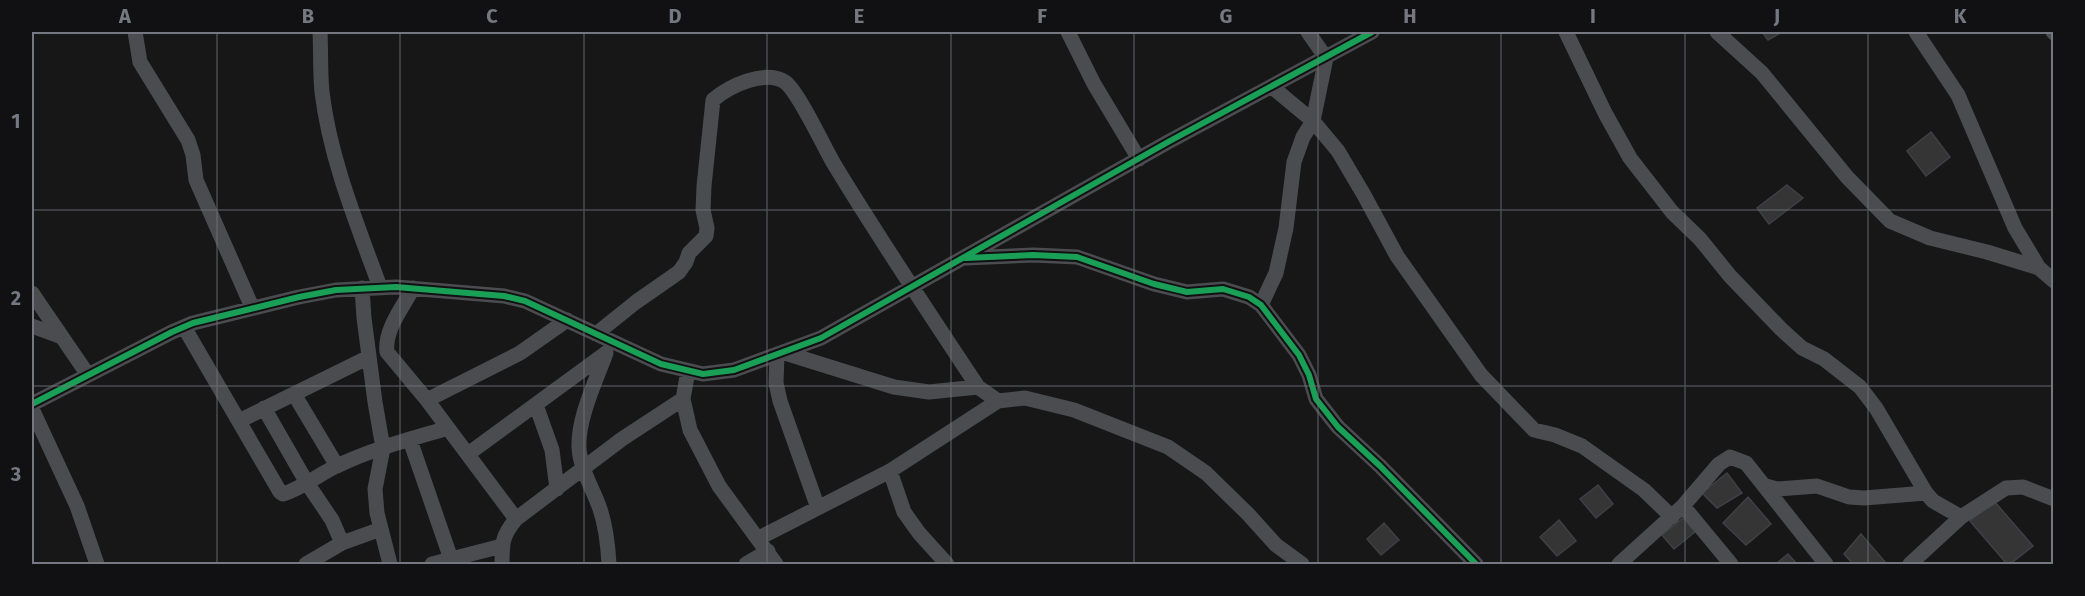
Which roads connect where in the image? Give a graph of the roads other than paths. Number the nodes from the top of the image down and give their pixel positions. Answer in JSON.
{"nodes":[{"id":1,"x":135,"y":32,"type":"edge"},
{"id":2,"x":320,"y":32,"type":"edge"},
{"id":3,"x":1068,"y":32,"type":"edge"},
{"id":4,"x":1308,"y":32,"type":"edge"},
{"id":5,"x":1372,"y":32,"type":"edge"},
{"id":6,"x":1566,"y":32,"type":"edge"},
{"id":7,"x":1718,"y":32,"type":"edge"},
{"id":8,"x":1916,"y":32,"type":"edge"},
{"id":9,"x":1326,"y":58,"type":"junction"},
{"id":10,"x":1272,"y":87,"type":"junction"},
{"id":11,"x":1312,"y":121,"type":"junction"},
{"id":12,"x":1139,"y":159,"type":"junction"},
{"id":13,"x":963,"y":258,"type":"junction"},
{"id":14,"x":2039,"y":268,"type":"junction"},
{"id":15,"x":2054,"y":281,"type":"edge"},
{"id":16,"x":380,"y":287,"type":"junction"},
{"id":17,"x":362,"y":288,"type":"junction"},
{"id":18,"x":413,"y":288,"type":"junction"},
{"id":19,"x":912,"y":288,"type":"junction"},
{"id":20,"x":32,"y":293,"type":"edge"},
{"id":21,"x":1261,"y":305,"type":"junction"},
{"id":22,"x":252,"y":307,"type":"junction"},
{"id":23,"x":567,"y":320,"type":"junction"},
{"id":24,"x":32,"y":327,"type":"edge"},
{"id":25,"x":184,"y":327,"type":"junction"},
{"id":26,"x":596,"y":334,"type":"junction"},
{"id":27,"x":62,"y":336,"type":"junction"},
{"id":28,"x":612,"y":349,"type":"junction"},
{"id":29,"x":781,"y":354,"type":"junction"},
{"id":30,"x":369,"y":357,"type":"junction"},
{"id":31,"x":688,"y":371,"type":"junction"},
{"id":32,"x":88,"y":375,"type":"junction"},
{"id":33,"x":978,"y":387,"type":"junction"},
{"id":34,"x":294,"y":394,"type":"junction"},
{"id":35,"x":427,"y":399,"type":"junction"},
{"id":36,"x":683,"y":399,"type":"junction"},
{"id":37,"x":999,"y":401,"type":"junction"},
{"id":38,"x":536,"y":405,"type":"junction"},
{"id":39,"x":264,"y":408,"type":"junction"},
{"id":40,"x":32,"y":412,"type":"edge"},
{"id":41,"x":239,"y":421,"type":"junction"},
{"id":42,"x":448,"y":428,"type":"junction"},
{"id":43,"x":410,"y":440,"type":"junction"},
{"id":44,"x":383,"y":448,"type":"junction"},
{"id":45,"x":468,"y":454,"type":"junction"},
{"id":46,"x":337,"y":466,"type":"junction"},
{"id":47,"x":583,"y":468,"type":"junction"},
{"id":48,"x":890,"y":471,"type":"junction"},
{"id":49,"x":307,"y":483,"type":"junction"},
{"id":50,"x":1766,"y":486,"type":"junction"},
{"id":51,"x":557,"y":489,"type":"junction"},
{"id":52,"x":1926,"y":493,"type":"junction"},
{"id":53,"x":2054,"y":499,"type":"edge"},
{"id":54,"x":818,"y":508,"type":"junction"},
{"id":55,"x":1678,"y":512,"type":"junction"},
{"id":56,"x":1960,"y":517,"type":"junction"},
{"id":57,"x":516,"y":519,"type":"junction"},
{"id":58,"x":381,"y":529,"type":"junction"},
{"id":59,"x":342,"y":543,"type":"junction"},
{"id":60,"x":763,"y":545,"type":"junction"},
{"id":61,"x":502,"y":546,"type":"junction"},
{"id":62,"x":451,"y":559,"type":"junction"},
{"id":63,"x":1629,"y":561,"type":"edge"},
{"id":64,"x":97,"y":564,"type":"edge"},
{"id":65,"x":306,"y":564,"type":"edge"},
{"id":66,"x":390,"y":564,"type":"edge"},
{"id":67,"x":432,"y":564,"type":"edge"},
{"id":68,"x":502,"y":564,"type":"edge"},
{"id":69,"x":609,"y":564,"type":"edge"},
{"id":70,"x":746,"y":564,"type":"edge"},
{"id":71,"x":776,"y":564,"type":"edge"},
{"id":72,"x":947,"y":564,"type":"edge"},
{"id":73,"x":1302,"y":564,"type":"edge"},
{"id":74,"x":1476,"y":564,"type":"edge"},
{"id":75,"x":1731,"y":564,"type":"edge"},
{"id":76,"x":1826,"y":564,"type":"edge"},
{"id":77,"x":1910,"y":564,"type":"edge"}],
"edges":[{"from":1,"to":22,"type":"street"},
{"from":2,"to":16,"type":"street"},
{"from":3,"to":12,"type":"street"},
{"from":4,"to":9,"type":"street"},
{"from":5,"to":9,"type":"street"},
{"from":6,"to":52,"type":"street"},
{"from":7,"to":14,"type":"street"},
{"from":8,"to":14,"type":"street"},
{"from":9,"to":10,"type":"street"},
{"from":9,"to":11,"type":"street"},
{"from":10,"to":11,"type":"street"},
{"from":10,"to":12,"type":"street"},
{"from":11,"to":21,"type":"street"},
{"from":11,"to":55,"type":"street"},
{"from":12,"to":13,"type":"street"},
{"from":13,"to":19,"type":"street"},
{"from":13,"to":21,"type":"street"},
{"from":14,"to":15,"type":"street"},
{"from":16,"to":17,"type":"street"},
{"from":16,"to":18,"type":"street"},
{"from":17,"to":22,"type":"street"},
{"from":17,"to":30,"type":"street"},
{"from":18,"to":23,"type":"street"},
{"from":18,"to":35,"type":"street"},
{"from":19,"to":26,"type":"street"},
{"from":19,"to":29,"type":"street"},
{"from":19,"to":33,"type":"street"},
{"from":20,"to":27,"type":"street"},
{"from":21,"to":74,"type":"street"},
{"from":22,"to":25,"type":"street"},
{"from":23,"to":26,"type":"street"},
{"from":23,"to":35,"type":"street"},
{"from":24,"to":27,"type":"street"},
{"from":25,"to":32,"type":"street"},
{"from":25,"to":41,"type":"street"},
{"from":26,"to":28,"type":"street"},
{"from":27,"to":32,"type":"street"},
{"from":28,"to":31,"type":"street"},
{"from":28,"to":38,"type":"street"},
{"from":28,"to":47,"type":"street"},
{"from":29,"to":31,"type":"street"},
{"from":29,"to":33,"type":"street"},
{"from":29,"to":54,"type":"street"},
{"from":30,"to":34,"type":"street"},
{"from":30,"to":44,"type":"street"},
{"from":31,"to":36,"type":"street"},
{"from":32,"to":40,"type":"street"},
{"from":33,"to":37,"type":"street"},
{"from":34,"to":39,"type":"street"},
{"from":34,"to":46,"type":"street"},
{"from":35,"to":42,"type":"street"},
{"from":36,"to":47,"type":"street"},
{"from":36,"to":60,"type":"street"},
{"from":37,"to":48,"type":"street"},
{"from":37,"to":73,"type":"street"},
{"from":38,"to":45,"type":"street"},
{"from":38,"to":51,"type":"street"},
{"from":39,"to":41,"type":"street"},
{"from":39,"to":49,"type":"street"},
{"from":40,"to":64,"type":"street"},
{"from":41,"to":49,"type":"street"},
{"from":42,"to":43,"type":"street"},
{"from":42,"to":45,"type":"street"},
{"from":43,"to":44,"type":"street"},
{"from":43,"to":62,"type":"street"},
{"from":44,"to":46,"type":"street"},
{"from":44,"to":58,"type":"street"},
{"from":45,"to":57,"type":"street"},
{"from":46,"to":49,"type":"street"},
{"from":47,"to":51,"type":"street"},
{"from":47,"to":69,"type":"street"},
{"from":48,"to":54,"type":"street"},
{"from":48,"to":72,"type":"street"},
{"from":49,"to":59,"type":"street"},
{"from":50,"to":52,"type":"street"},
{"from":50,"to":55,"type":"street"},
{"from":50,"to":76,"type":"street"},
{"from":51,"to":57,"type":"street"},
{"from":52,"to":56,"type":"street"},
{"from":53,"to":56,"type":"street"},
{"from":54,"to":60,"type":"street"},
{"from":55,"to":63,"type":"street"},
{"from":55,"to":75,"type":"street"},
{"from":56,"to":77,"type":"street"},
{"from":57,"to":61,"type":"street"},
{"from":58,"to":59,"type":"street"},
{"from":58,"to":66,"type":"street"},
{"from":59,"to":65,"type":"street"},
{"from":60,"to":70,"type":"street"},
{"from":60,"to":71,"type":"street"},
{"from":61,"to":62,"type":"street"},
{"from":61,"to":68,"type":"street"},
{"from":62,"to":67,"type":"street"}]}
